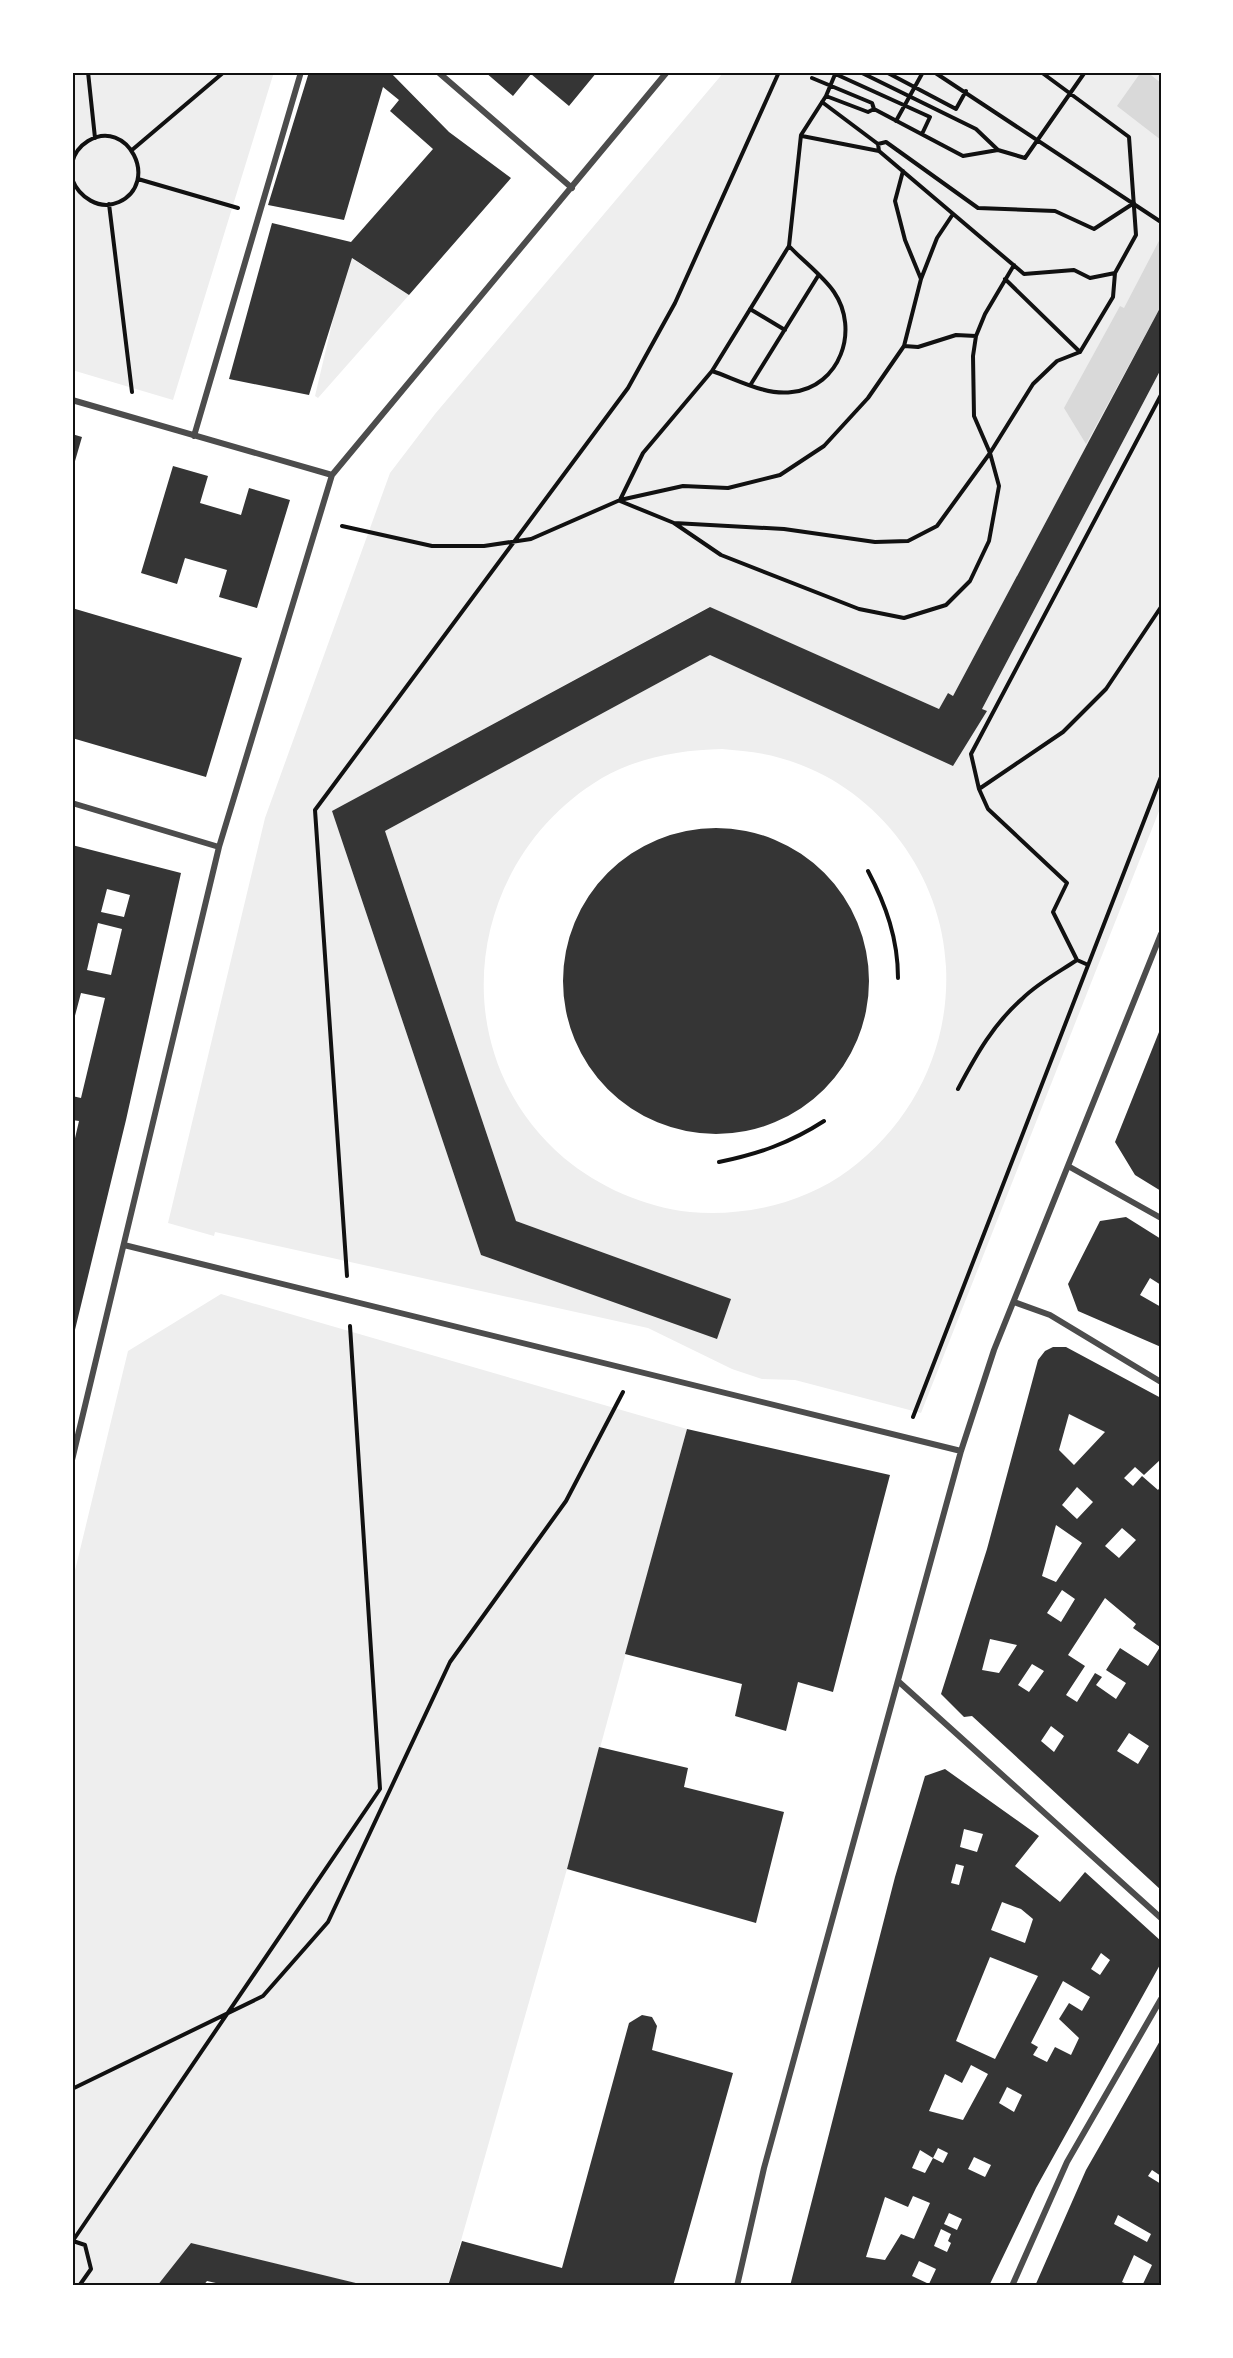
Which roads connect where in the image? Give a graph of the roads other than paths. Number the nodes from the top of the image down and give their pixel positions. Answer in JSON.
{"nodes":[{"id":1,"x":301,"y":72,"type":"edge"},
{"id":2,"x":438,"y":72,"type":"edge"},
{"id":3,"x":667,"y":72,"type":"edge"},
{"id":4,"x":572,"y":188,"type":"junction"},
{"id":5,"x":72,"y":400,"type":"edge"},
{"id":6,"x":194,"y":436,"type":"junction"},
{"id":7,"x":332,"y":475,"type":"junction"},
{"id":8,"x":72,"y":803,"type":"edge"},
{"id":9,"x":219,"y":847,"type":"junction"},
{"id":10,"x":1161,"y":934,"type":"edge"},
{"id":11,"x":1068,"y":1166,"type":"junction"},
{"id":12,"x":1161,"y":1218,"type":"edge"},
{"id":13,"x":124,"y":1245,"type":"junction"},
{"id":14,"x":1014,"y":1302,"type":"junction"},
{"id":15,"x":1161,"y":1382,"type":"edge"},
{"id":16,"x":961,"y":1451,"type":"junction"},
{"id":17,"x":72,"y":1460,"type":"edge"},
{"id":18,"x":898,"y":1682,"type":"junction"},
{"id":19,"x":1161,"y":1918,"type":"edge"},
{"id":20,"x":1161,"y":1999,"type":"edge"},
{"id":21,"x":737,"y":2286,"type":"edge"},
{"id":22,"x":1012,"y":2286,"type":"edge"}],
"edges":[{"from":1,"to":6,"type":"street"},
{"from":2,"to":4,"type":"street"},
{"from":3,"to":4,"type":"street"},
{"from":4,"to":7,"type":"street"},
{"from":5,"to":6,"type":"street"},
{"from":6,"to":7,"type":"street"},
{"from":7,"to":9,"type":"street"},
{"from":8,"to":9,"type":"street"},
{"from":9,"to":13,"type":"street"},
{"from":10,"to":11,"type":"street"},
{"from":11,"to":12,"type":"street"},
{"from":11,"to":14,"type":"street"},
{"from":13,"to":16,"type":"street"},
{"from":13,"to":17,"type":"street"},
{"from":14,"to":15,"type":"street"},
{"from":14,"to":16,"type":"street"},
{"from":16,"to":18,"type":"street"},
{"from":18,"to":19,"type":"street"},
{"from":18,"to":21,"type":"street"},
{"from":20,"to":22,"type":"street"}]}
